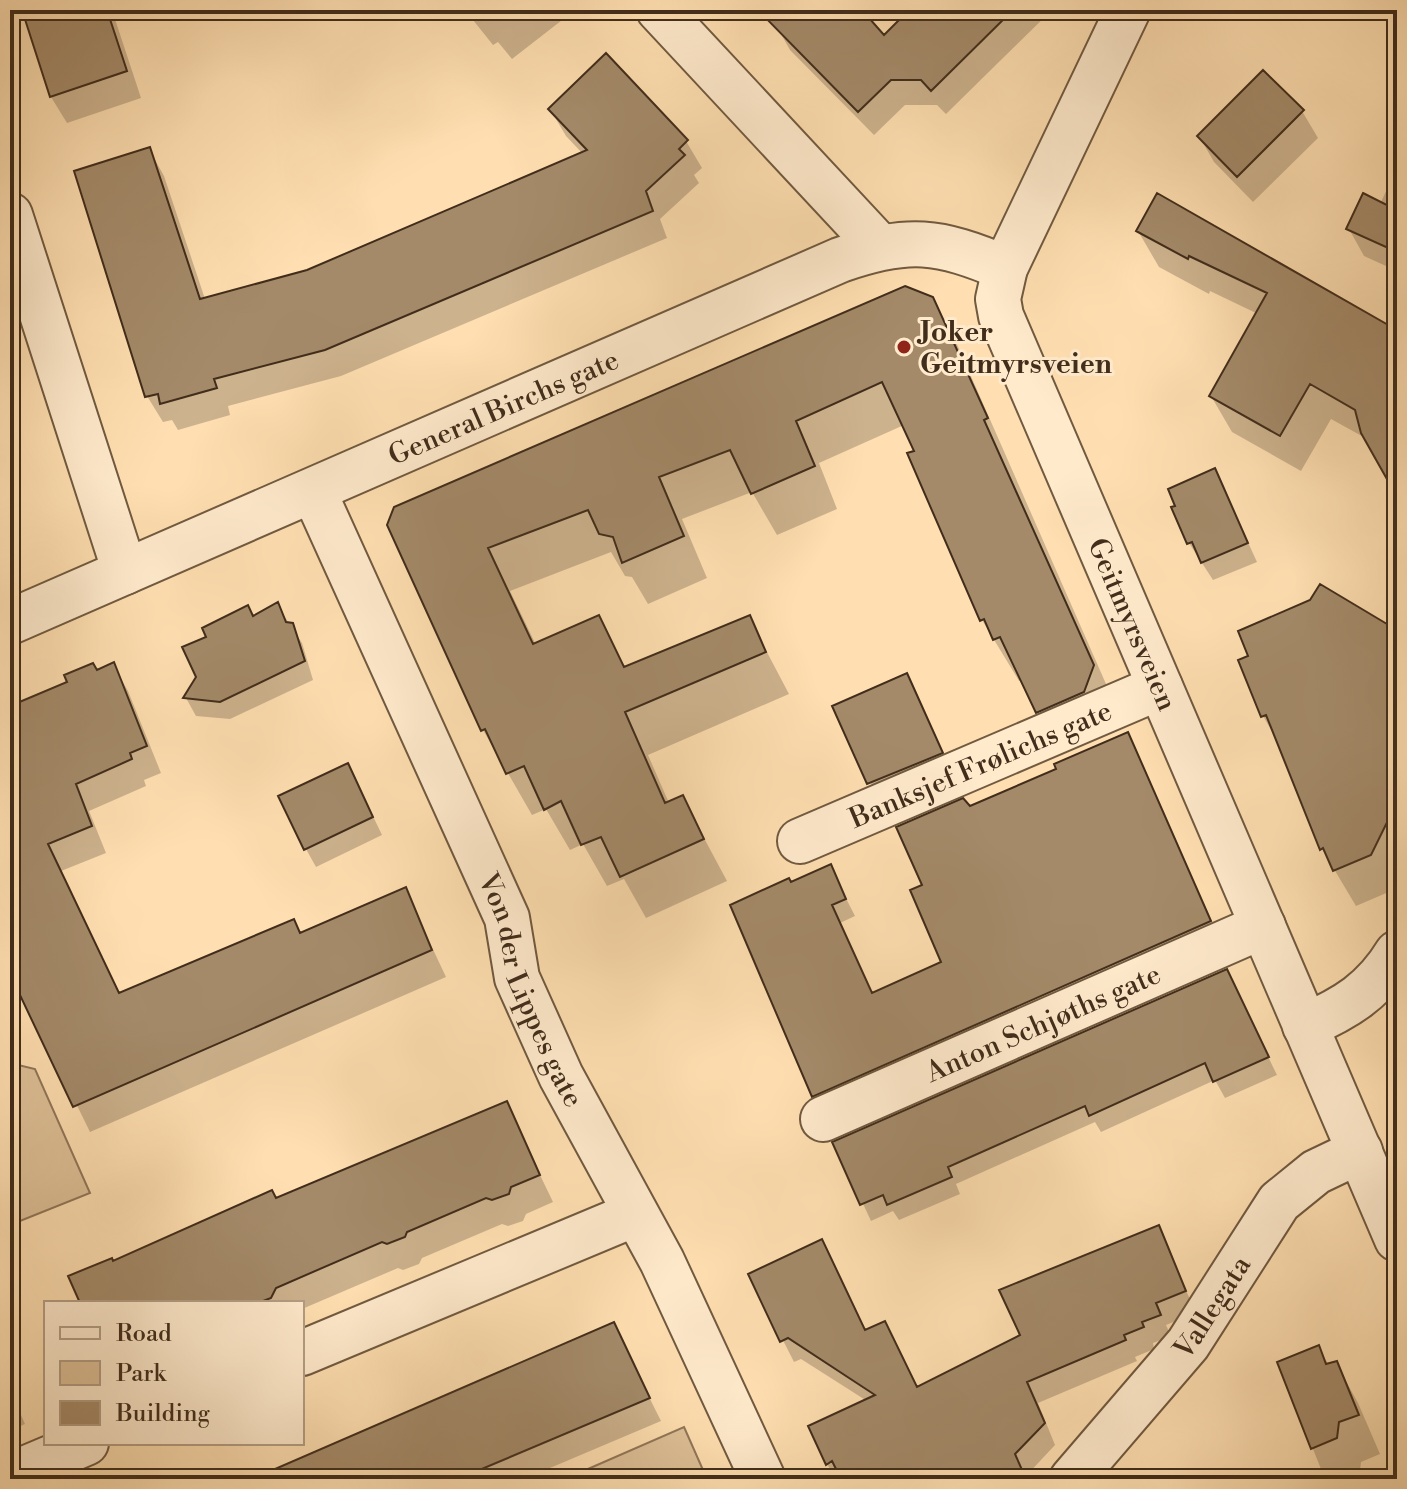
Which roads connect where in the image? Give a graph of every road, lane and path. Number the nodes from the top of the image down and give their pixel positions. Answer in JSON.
{"nodes":[{"id":1,"x":659,"y":10,"type":"edge"},
{"id":2,"x":1128,"y":10,"type":"edge"},
{"id":3,"x":10,"y":215,"type":"edge"},
{"id":4,"x":879,"y":246,"type":"junction"},
{"id":5,"x":1005,"y":268,"type":"junction"},
{"id":6,"x":314,"y":492,"type":"junction"},
{"id":7,"x":125,"y":572,"type":"junction"},
{"id":8,"x":10,"y":622,"type":"edge"},
{"id":9,"x":1160,"y":687,"type":"junction"},
{"id":10,"x":800,"y":841,"type":"dead end"},
{"id":11,"x":1263,"y":926,"type":"junction"},
{"id":12,"x":1397,"y":953,"type":"edge"},
{"id":13,"x":1305,"y":1026,"type":"junction"},
{"id":14,"x":823,"y":1119,"type":"dead end"},
{"id":15,"x":1360,"y":1151,"type":"junction"},
{"id":16,"x":635,"y":1214,"type":"junction"},
{"id":17,"x":1397,"y":1239,"type":"edge"},
{"id":18,"x":304,"y":1352,"type":"edge"},
{"id":19,"x":81,"y":1445,"type":"edge"},
{"id":20,"x":10,"y":1475,"type":"edge"},
{"id":21,"x":763,"y":1479,"type":"edge"},
{"id":22,"x":1072,"y":1479,"type":"edge"}],
"edges":[{"from":1,"to":4,"type":"street"},
{"from":2,"to":5,"type":"street","name":"Geitmyrsveien"},
{"from":3,"to":7,"type":"street"},
{"from":4,"to":5,"type":"street","name":"General Birchs gate"},
{"from":4,"to":6,"type":"street","name":"General Birchs gate"},
{"from":5,"to":9,"type":"street","name":"Geitmyrsveien"},
{"from":6,"to":7,"type":"street","name":"General Birchs gate"},
{"from":6,"to":16,"type":"street","name":"Von der Lippes gate"},
{"from":7,"to":8,"type":"street","name":"General Birchs gate"},
{"from":9,"to":10,"type":"street","name":"Banksjef Frølichs gate"},
{"from":9,"to":11,"type":"street","name":"Geitmyrsveien"},
{"from":11,"to":13,"type":"street","name":"Geitmyrsveien"},
{"from":11,"to":14,"type":"street","name":"Anton Schjøths gate"},
{"from":12,"to":13,"type":"street"},
{"from":13,"to":15,"type":"street","name":"Geitmyrsveien"},
{"from":15,"to":17,"type":"street","name":"Geitmyrsveien"},
{"from":15,"to":22,"type":"street","name":"Vallegata"},
{"from":16,"to":18,"type":"street"},
{"from":16,"to":21,"type":"street","name":"Von der Lippes gate"},
{"from":19,"to":20,"type":"street"}]}
